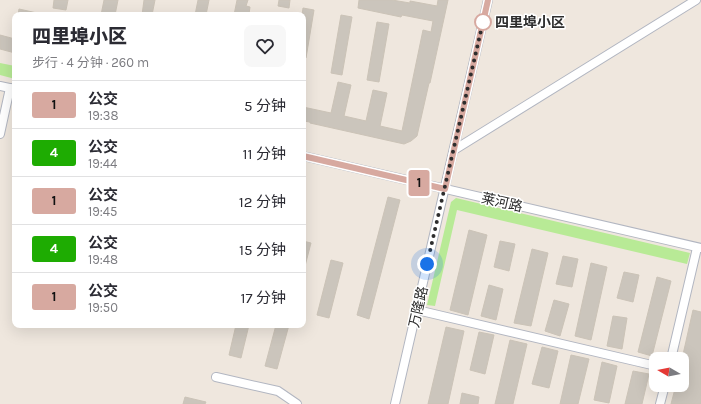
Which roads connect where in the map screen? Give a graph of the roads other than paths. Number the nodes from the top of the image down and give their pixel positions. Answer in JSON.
{"nodes":[{"id":1,"x":488,"y":0,"type":"edge"},
{"id":2,"x":696,"y":0,"type":"edge"},
{"id":3,"x":0,"y":86,"type":"edge"},
{"id":4,"x":12,"y":89,"type":"edge"},
{"id":5,"x":12,"y":92,"type":"edge"},
{"id":6,"x":0,"y":134,"type":"edge"},
{"id":7,"x":454,"y":150,"type":"junction"},
{"id":8,"x":306,"y":157,"type":"edge"},
{"id":9,"x":445,"y":189,"type":"junction"},
{"id":10,"x":699,"y":248,"type":"edge"},
{"id":11,"x":417,"y":310,"type":"junction"},
{"id":12,"x":673,"y":352,"type":"edge"},
{"id":13,"x":649,"y":364,"type":"edge"},
{"id":14,"x":216,"y":377,"type":"dead end"},
{"id":15,"x":663,"y":392,"type":"edge"},
{"id":16,"x":297,"y":404,"type":"edge"},
{"id":17,"x":395,"y":404,"type":"edge"},
{"id":18,"x":660,"y":404,"type":"edge"}],
"edges":[{"from":1,"to":7,"type":"street","name":"万隆路"},
{"from":2,"to":7,"type":"street"},
{"from":3,"to":4,"type":"street"},
{"from":5,"to":6,"type":"street"},
{"from":7,"to":9,"type":"street","name":"万隆路"},
{"from":8,"to":9,"type":"street","name":"莱河路"},
{"from":9,"to":10,"type":"street","name":"莱河路"},
{"from":9,"to":11,"type":"street","name":"万隆路"},
{"from":10,"to":12,"type":"street"},
{"from":11,"to":13,"type":"street"},
{"from":11,"to":17,"type":"street","name":"万隆路"},
{"from":14,"to":16,"type":"street"},
{"from":15,"to":18,"type":"street"}]}
